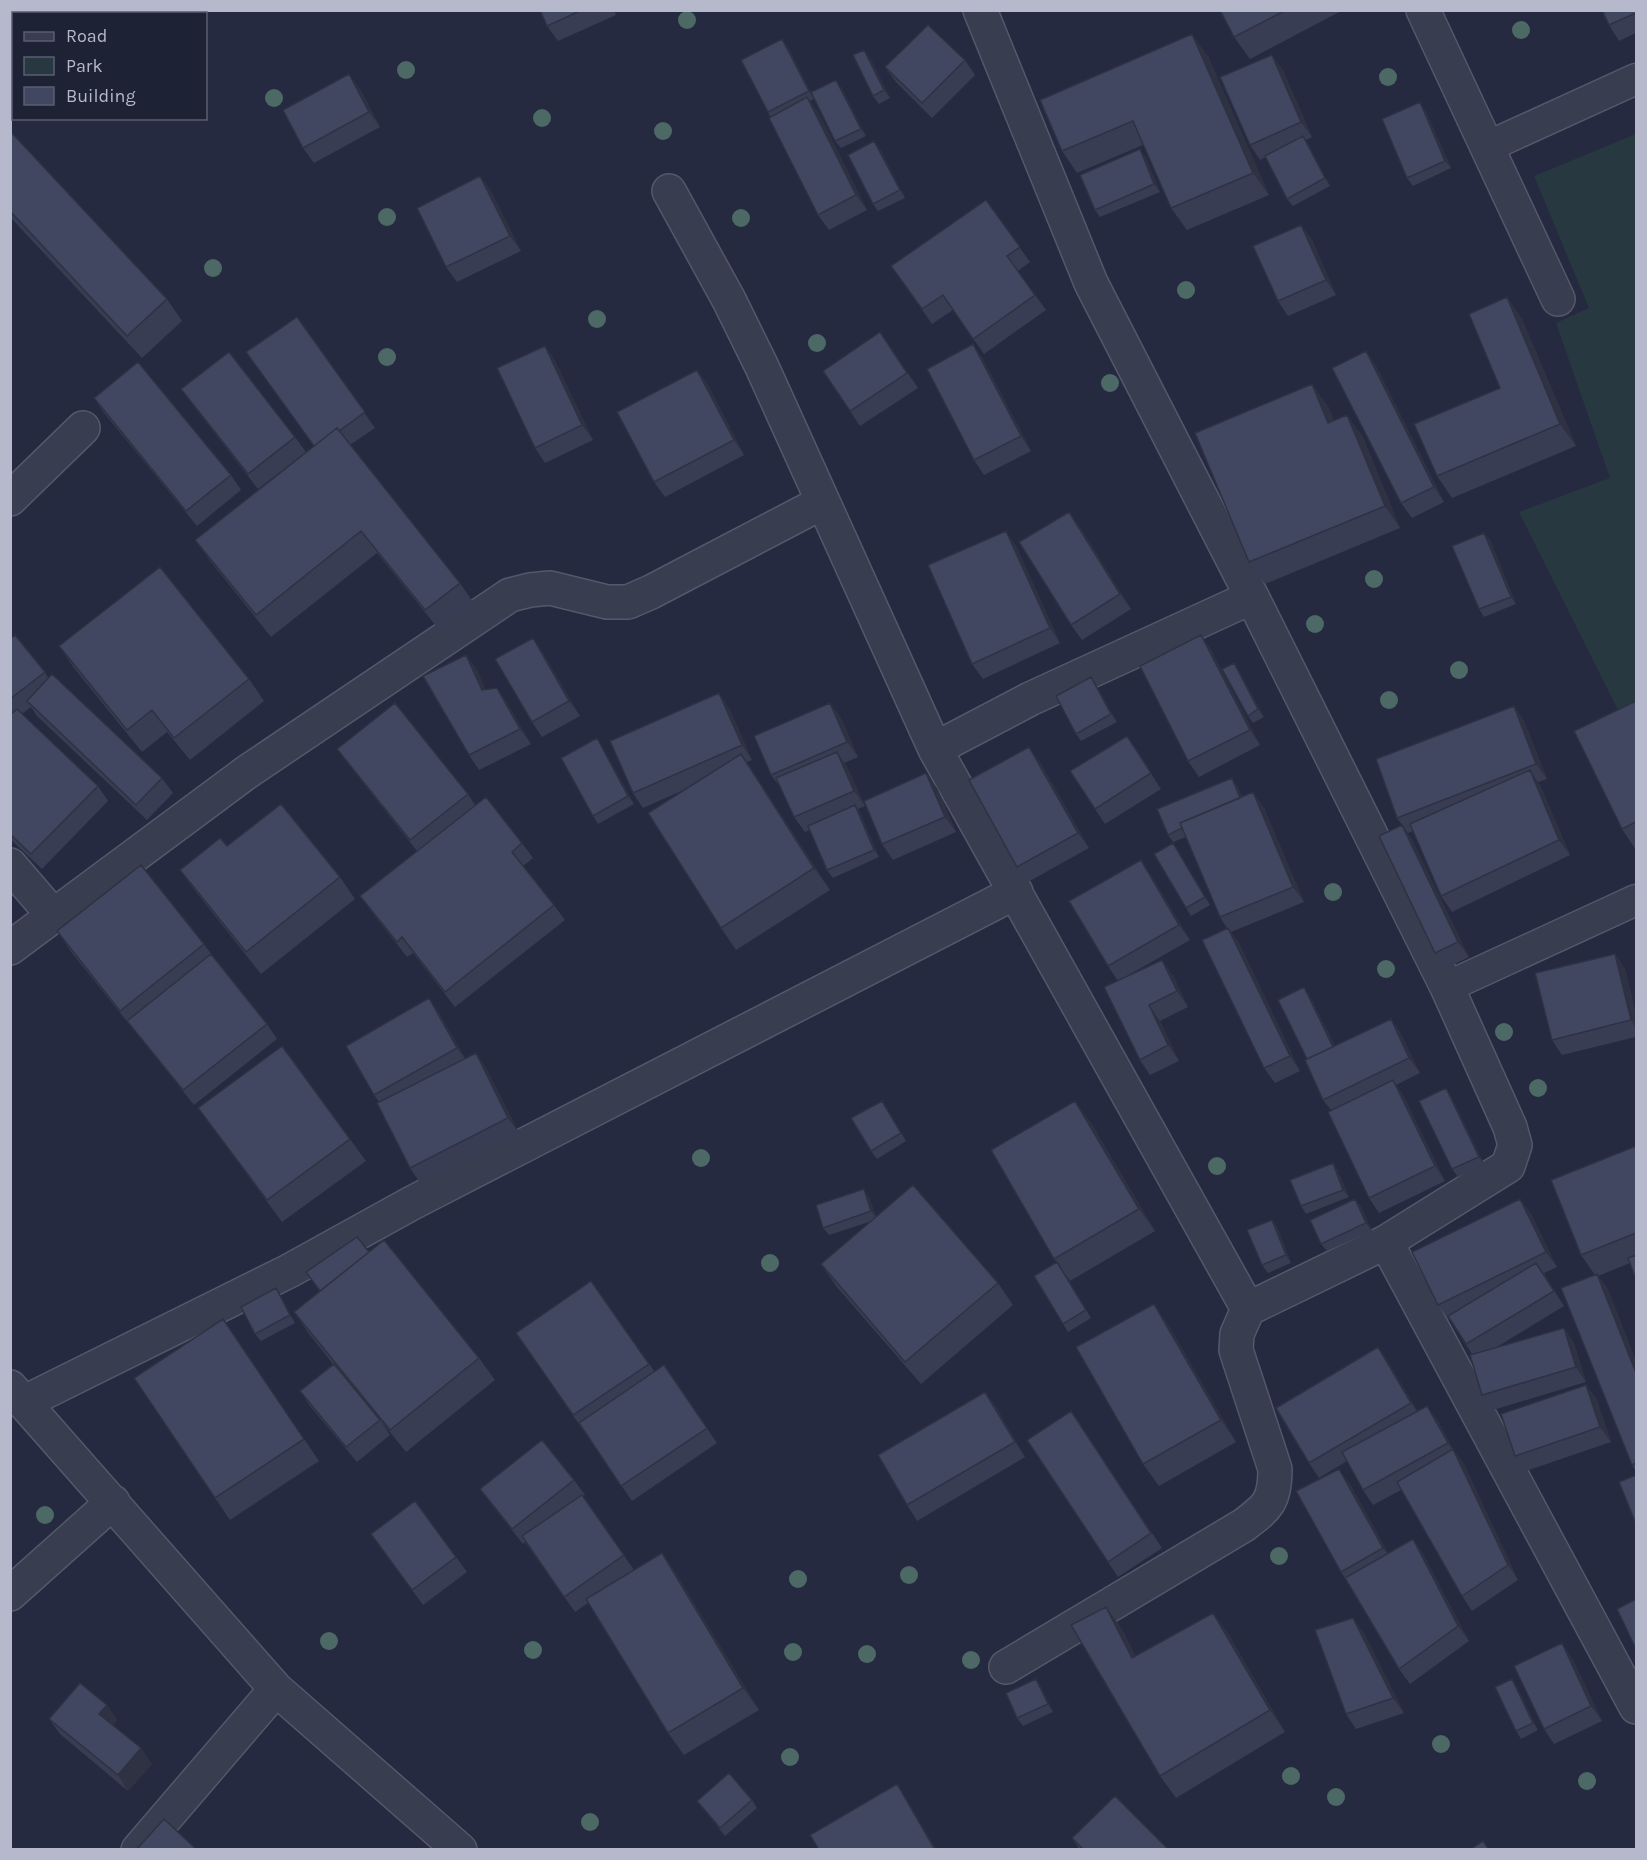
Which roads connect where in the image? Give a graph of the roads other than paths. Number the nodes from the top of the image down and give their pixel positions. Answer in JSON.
{"nodes":[{"id":1,"x":980,"y":10,"type":"edge"},
{"id":2,"x":1423,"y":10,"type":"edge"},
{"id":3,"x":1636,"y":78,"type":"edge"},
{"id":4,"x":1486,"y":147,"type":"junction"},
{"id":5,"x":669,"y":190,"type":"dead end"},
{"id":6,"x":1558,"y":299,"type":"dead end"},
{"id":7,"x":83,"y":428,"type":"dead end"},
{"id":8,"x":10,"y":499,"type":"edge"},
{"id":9,"x":823,"y":502,"type":"junction"},
{"id":10,"x":1252,"y":597,"type":"junction"},
{"id":11,"x":935,"y":749,"type":"junction"},
{"id":12,"x":10,"y":865,"type":"edge"},
{"id":13,"x":1016,"y":892,"type":"junction"},
{"id":14,"x":1636,"y":900,"type":"edge"},
{"id":15,"x":53,"y":915,"type":"junction"},
{"id":16,"x":10,"y":948,"type":"edge"},
{"id":17,"x":1447,"y":987,"type":"junction"},
{"id":18,"x":1386,"y":1242,"type":"junction"},
{"id":19,"x":1248,"y":1310,"type":"junction"},
{"id":20,"x":18,"y":1394,"type":"edge"},
{"id":21,"x":113,"y":1502,"type":"junction"},
{"id":22,"x":10,"y":1594,"type":"edge"},
{"id":23,"x":1006,"y":1667,"type":"dead end"},
{"id":24,"x":276,"y":1689,"type":"junction"},
{"id":25,"x":1636,"y":1707,"type":"edge"},
{"id":26,"x":138,"y":1850,"type":"edge"},
{"id":27,"x":460,"y":1850,"type":"edge"}],
"edges":[{"from":1,"to":10,"type":"street"},
{"from":2,"to":4,"type":"street"},
{"from":3,"to":4,"type":"lane"},
{"from":4,"to":6,"type":"street"},
{"from":5,"to":9,"type":"street"},
{"from":7,"to":8,"type":"street"},
{"from":9,"to":11,"type":"street"},
{"from":9,"to":15,"type":"street"},
{"from":10,"to":11,"type":"street"},
{"from":10,"to":17,"type":"street"},
{"from":11,"to":13,"type":"street"},
{"from":12,"to":15,"type":"street"},
{"from":13,"to":19,"type":"street"},
{"from":13,"to":20,"type":"street"},
{"from":14,"to":17,"type":"lane"},
{"from":15,"to":16,"type":"street"},
{"from":17,"to":18,"type":"street"},
{"from":18,"to":19,"type":"street"},
{"from":18,"to":25,"type":"street"},
{"from":19,"to":23,"type":"street"},
{"from":20,"to":21,"type":"street"},
{"from":21,"to":22,"type":"street"},
{"from":21,"to":24,"type":"street"},
{"from":24,"to":26,"type":"street"},
{"from":24,"to":27,"type":"street"}]}
